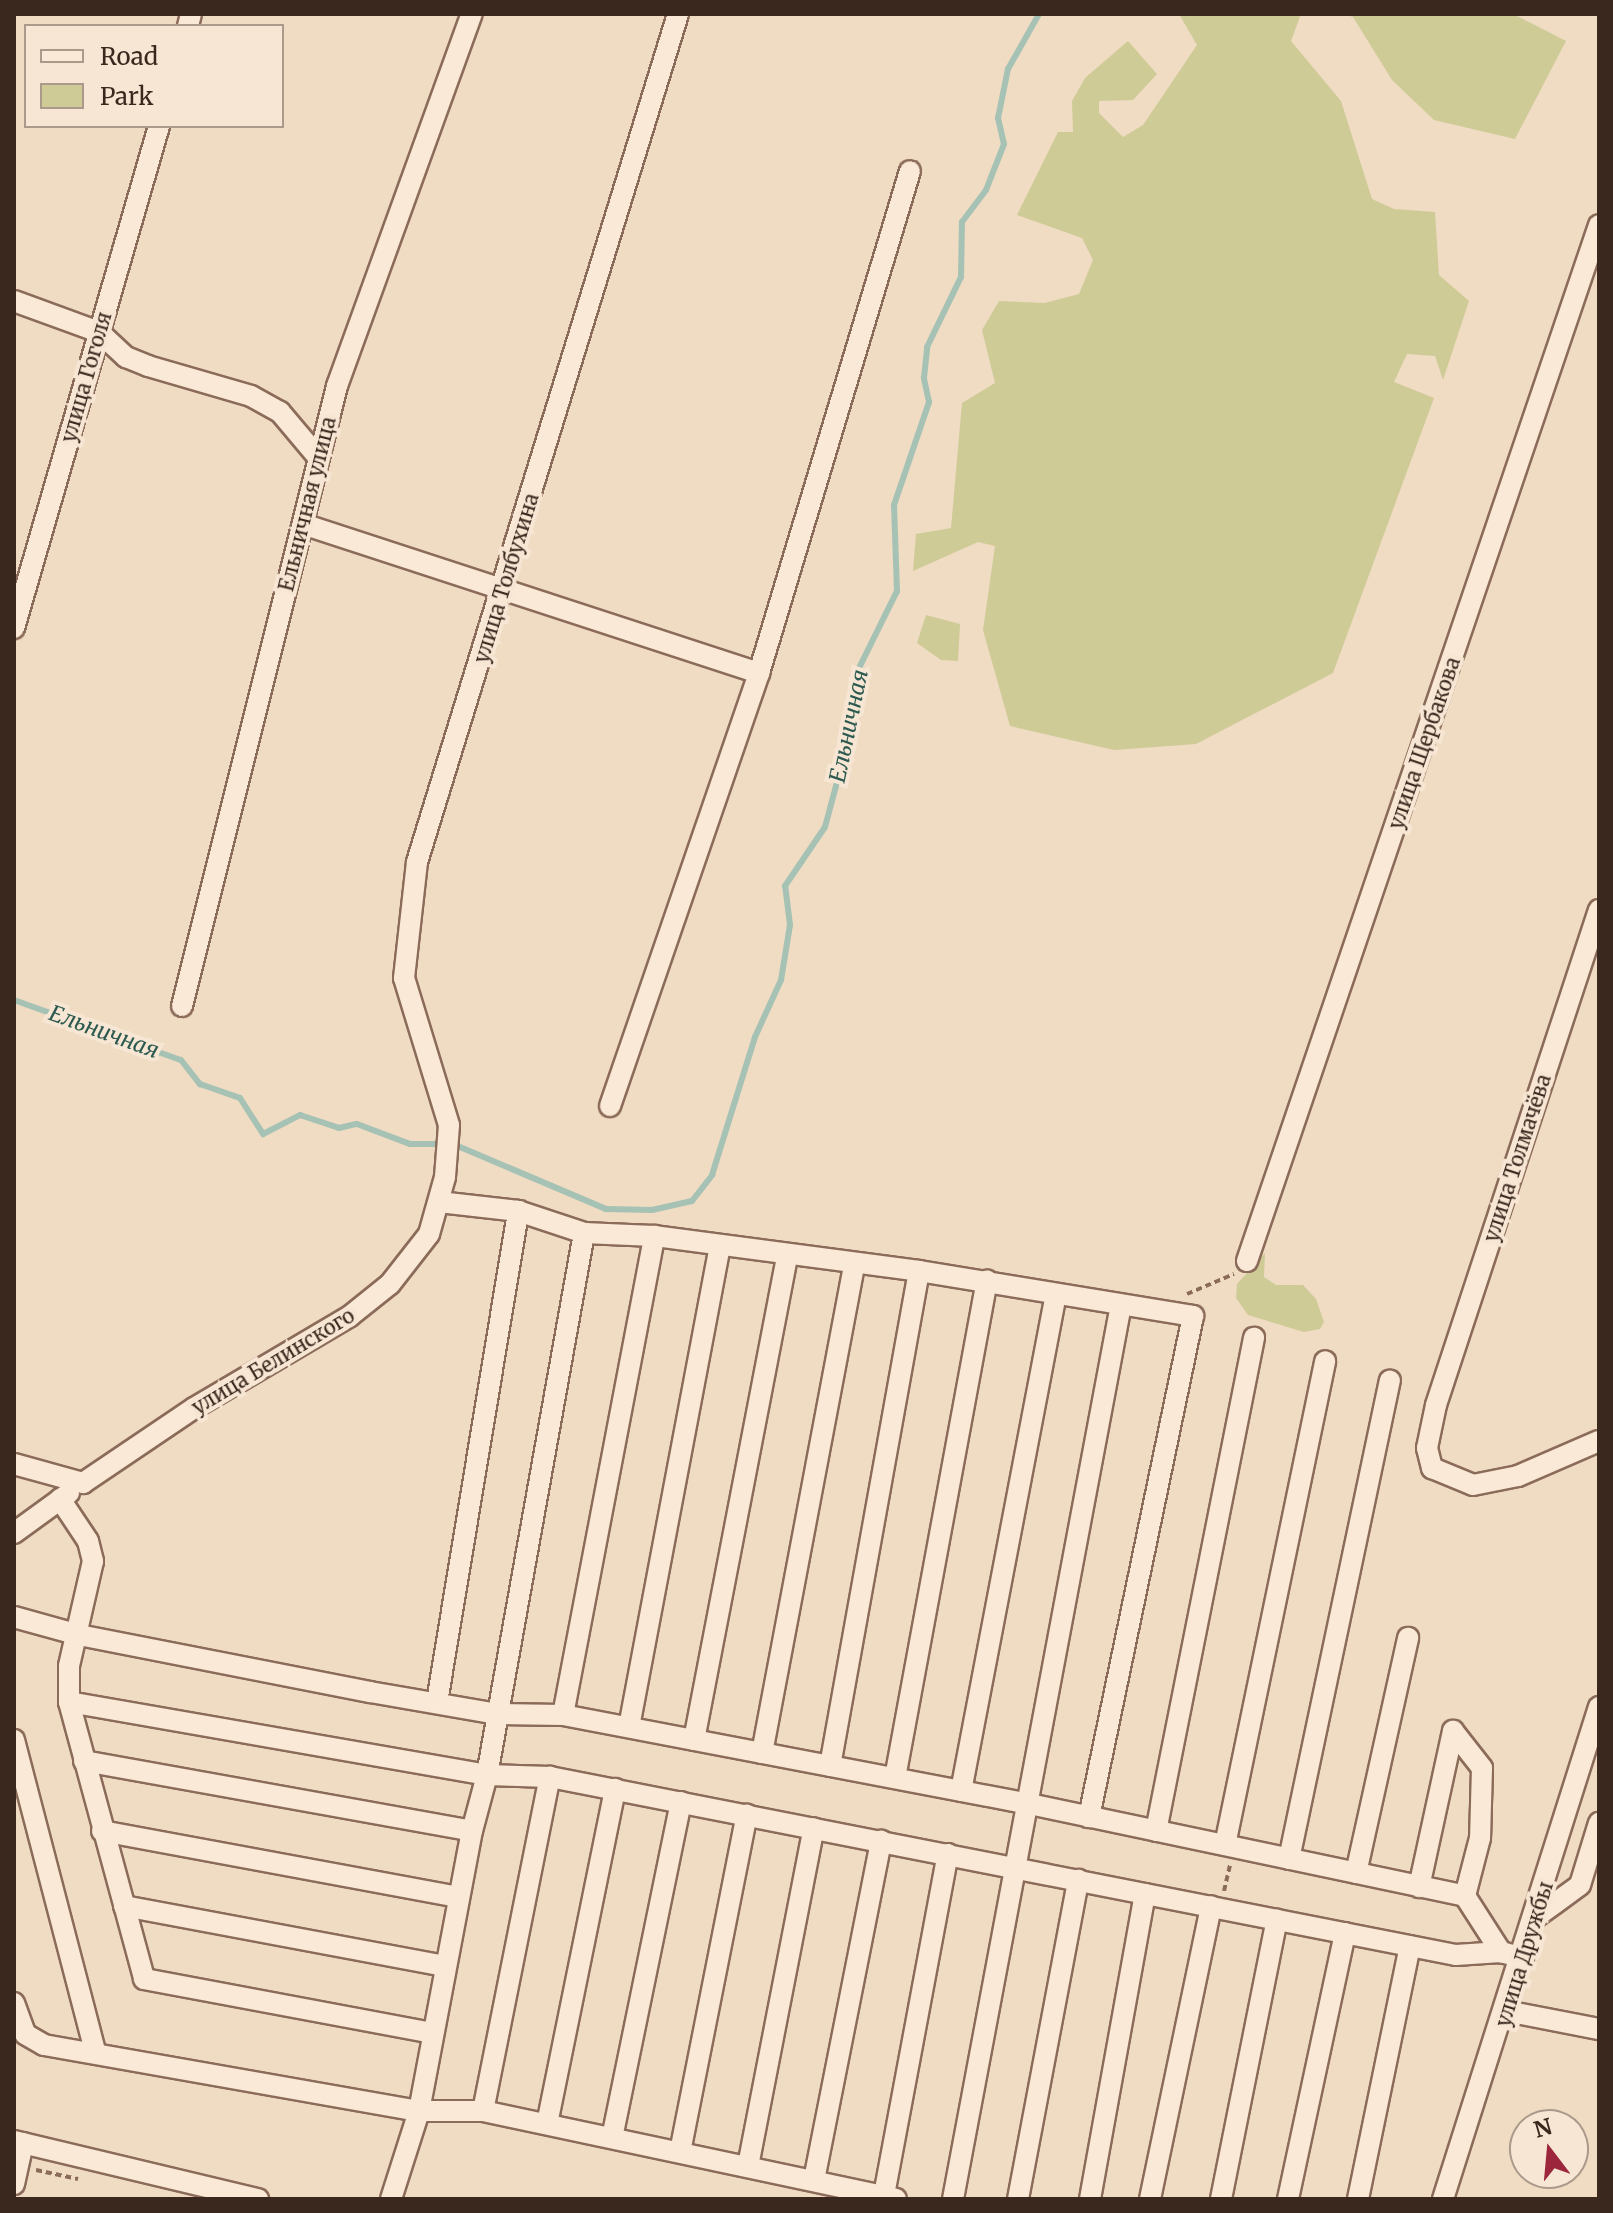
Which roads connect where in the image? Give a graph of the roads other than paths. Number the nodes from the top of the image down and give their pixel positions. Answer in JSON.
{"nodes":[{"id":1,"x":472,"y":14,"type":"edge"},
{"id":2,"x":678,"y":14,"type":"edge"},
{"id":3,"x":158,"y":128,"type":"edge"},
{"id":4,"x":910,"y":171,"type":"dead end"},
{"id":5,"x":1599,"y":225,"type":"edge"},
{"id":6,"x":14,"y":301,"type":"edge"},
{"id":7,"x":99,"y":332,"type":"junction"},
{"id":8,"x":317,"y":456,"type":"junction"},
{"id":9,"x":303,"y":524,"type":"junction"},
{"id":10,"x":502,"y":592,"type":"junction"},
{"id":11,"x":14,"y":628,"type":"edge"},
{"id":12,"x":759,"y":673,"type":"junction"},
{"id":13,"x":1599,"y":910,"type":"edge"},
{"id":14,"x":182,"y":1006,"type":"dead end"},
{"id":15,"x":610,"y":1106,"type":"dead end"},
{"id":16,"x":449,"y":1145,"type":"joint"},
{"id":17,"x":439,"y":1202,"type":"junction"},
{"id":18,"x":518,"y":1211,"type":"junction"},
{"id":19,"x":584,"y":1233,"type":"junction"},
{"id":20,"x":654,"y":1236,"type":"junction"},
{"id":21,"x":720,"y":1246,"type":"junction"},
{"id":22,"x":787,"y":1256,"type":"junction"},
{"id":23,"x":1247,"y":1261,"type":"road end"},
{"id":24,"x":854,"y":1264,"type":"junction"},
{"id":25,"x":919,"y":1271,"type":"junction"},
{"id":26,"x":987,"y":1280,"type":"junction"},
{"id":27,"x":1056,"y":1294,"type":"junction"},
{"id":28,"x":1132,"y":1305,"type":"junction"},
{"id":29,"x":1254,"y":1338,"type":"dead end"},
{"id":30,"x":1325,"y":1361,"type":"dead end"},
{"id":31,"x":1390,"y":1381,"type":"dead end"},
{"id":32,"x":1599,"y":1441,"type":"edge"},
{"id":33,"x":14,"y":1464,"type":"edge"},
{"id":34,"x":83,"y":1483,"type":"junction"},
{"id":35,"x":60,"y":1499,"type":"junction"},
{"id":36,"x":14,"y":1533,"type":"edge"},
{"id":37,"x":14,"y":1617,"type":"edge"},
{"id":38,"x":79,"y":1635,"type":"junction"},
{"id":39,"x":1408,"y":1638,"type":"dead end"},
{"id":40,"x":69,"y":1702,"type":"junction"},
{"id":41,"x":437,"y":1702,"type":"junction"},
{"id":42,"x":1599,"y":1707,"type":"edge"},
{"id":43,"x":498,"y":1714,"type":"junction"},
{"id":44,"x":563,"y":1715,"type":"junction"},
{"id":45,"x":629,"y":1727,"type":"junction"},
{"id":46,"x":14,"y":1740,"type":"edge"},
{"id":47,"x":694,"y":1740,"type":"junction"},
{"id":48,"x":762,"y":1753,"type":"junction"},
{"id":49,"x":84,"y":1761,"type":"junction"},
{"id":50,"x":1591,"y":1761,"type":"edge"},
{"id":51,"x":830,"y":1766,"type":"junction"},
{"id":52,"x":487,"y":1775,"type":"junction"},
{"id":53,"x":550,"y":1777,"type":"junction"},
{"id":54,"x":895,"y":1778,"type":"junction"},
{"id":55,"x":615,"y":1789,"type":"junction"},
{"id":56,"x":961,"y":1791,"type":"junction"},
{"id":57,"x":681,"y":1802,"type":"junction"},
{"id":58,"x":1025,"y":1803,"type":"junction"},
{"id":59,"x":747,"y":1815,"type":"junction"},
{"id":60,"x":1089,"y":1817,"type":"junction"},
{"id":61,"x":814,"y":1828,"type":"junction"},
{"id":62,"x":102,"y":1831,"type":"junction"},
{"id":63,"x":472,"y":1831,"type":"junction"},
{"id":64,"x":1156,"y":1831,"type":"junction"},
{"id":65,"x":1561,"y":1833,"type":"junction"},
{"id":66,"x":1596,"y":1833,"type":"edge"},
{"id":67,"x":881,"y":1841,"type":"junction"},
{"id":68,"x":1229,"y":1846,"type":"junction"},
{"id":69,"x":948,"y":1854,"type":"junction"},
{"id":70,"x":1289,"y":1859,"type":"junction"},
{"id":71,"x":1014,"y":1867,"type":"junction"},
{"id":72,"x":1356,"y":1873,"type":"junction"},
{"id":73,"x":1078,"y":1880,"type":"junction"},
{"id":74,"x":1419,"y":1887,"type":"junction"},
{"id":75,"x":1145,"y":1894,"type":"junction"},
{"id":76,"x":1465,"y":1896,"type":"junction"},
{"id":77,"x":459,"y":1897,"type":"junction"},
{"id":78,"x":124,"y":1906,"type":"junction"},
{"id":79,"x":1216,"y":1908,"type":"junction"},
{"id":80,"x":1536,"y":1917,"type":"junction"},
{"id":81,"x":1277,"y":1920,"type":"junction"},
{"id":82,"x":1345,"y":1933,"type":"junction"},
{"id":83,"x":1410,"y":1946,"type":"junction"},
{"id":84,"x":1501,"y":1952,"type":"junction"},
{"id":85,"x":1523,"y":1958,"type":"junction"},
{"id":86,"x":445,"y":1966,"type":"junction"},
{"id":87,"x":14,"y":2003,"type":"edge"},
{"id":88,"x":1506,"y":2011,"type":"junction"},
{"id":89,"x":1599,"y":2029,"type":"edge"},
{"id":90,"x":432,"y":2033,"type":"junction"},
{"id":91,"x":95,"y":2052,"type":"junction"},
{"id":92,"x":419,"y":2111,"type":"junction"},
{"id":93,"x":483,"y":2111,"type":"junction"},
{"id":94,"x":547,"y":2124,"type":"junction"},
{"id":95,"x":612,"y":2138,"type":"junction"},
{"id":96,"x":19,"y":2142,"type":"edge"},
{"id":97,"x":680,"y":2152,"type":"junction"},
{"id":98,"x":748,"y":2166,"type":"junction"},
{"id":99,"x":814,"y":2180,"type":"junction"},
{"id":100,"x":14,"y":2184,"type":"edge"},
{"id":101,"x":890,"y":2197,"type":"edge"},
{"id":102,"x":258,"y":2199,"type":"edge"},
{"id":103,"x":391,"y":2199,"type":"edge"},
{"id":104,"x":953,"y":2199,"type":"edge"},
{"id":105,"x":1018,"y":2199,"type":"edge"},
{"id":106,"x":1090,"y":2199,"type":"edge"},
{"id":107,"x":1150,"y":2199,"type":"edge"},
{"id":108,"x":1221,"y":2199,"type":"edge"},
{"id":109,"x":1288,"y":2199,"type":"edge"},
{"id":110,"x":1358,"y":2199,"type":"edge"},
{"id":111,"x":1443,"y":2199,"type":"edge"}],
"edges":[{"from":1,"to":8,"type":"street","name":"Ельничная улица"},
{"from":2,"to":10,"type":"street","name":"улица Толбухина"},
{"from":3,"to":7,"type":"street","name":"улица Гоголя"},
{"from":4,"to":12,"type":"street"},
{"from":5,"to":23,"type":"street","name":"улица Щербакова"},
{"from":6,"to":7,"type":"street"},
{"from":7,"to":8,"type":"street"},
{"from":7,"to":11,"type":"street","name":"улица Гоголя"},
{"from":8,"to":9,"type":"street","name":"Ельничная улица"},
{"from":9,"to":10,"type":"street"},
{"from":9,"to":14,"type":"street","name":"Ельничная улица"},
{"from":10,"to":12,"type":"street"},
{"from":10,"to":16,"type":"street","name":"улица Толбухина"},
{"from":12,"to":15,"type":"street"},
{"from":13,"to":32,"type":"street","name":"улица Толмачёва"},
{"from":16,"to":17,"type":"street","name":"улица Белинского"},
{"from":17,"to":18,"type":"street"},
{"from":17,"to":34,"type":"street","name":"улица Белинского"},
{"from":18,"to":19,"type":"street"},
{"from":18,"to":41,"type":"street"},
{"from":19,"to":20,"type":"street"},
{"from":19,"to":43,"type":"street"},
{"from":20,"to":21,"type":"street"},
{"from":20,"to":44,"type":"street"},
{"from":21,"to":22,"type":"street"},
{"from":21,"to":45,"type":"street"},
{"from":22,"to":24,"type":"street"},
{"from":22,"to":47,"type":"street"},
{"from":24,"to":25,"type":"street"},
{"from":24,"to":48,"type":"street"},
{"from":25,"to":26,"type":"street"},
{"from":25,"to":51,"type":"street"},
{"from":26,"to":27,"type":"street"},
{"from":26,"to":54,"type":"street"},
{"from":27,"to":28,"type":"street"},
{"from":27,"to":56,"type":"street"},
{"from":28,"to":58,"type":"street"},
{"from":28,"to":60,"type":"street"},
{"from":29,"to":64,"type":"street"},
{"from":30,"to":68,"type":"street"},
{"from":31,"to":70,"type":"street"},
{"from":33,"to":34,"type":"street"},
{"from":34,"to":35,"type":"street","name":"улица Белинского"},
{"from":35,"to":36,"type":"street","name":"улица Белинского"},
{"from":35,"to":38,"type":"street"},
{"from":37,"to":38,"type":"street"},
{"from":38,"to":40,"type":"street"},
{"from":38,"to":41,"type":"street"},
{"from":39,"to":72,"type":"street"},
{"from":40,"to":49,"type":"street"},
{"from":40,"to":52,"type":"street"},
{"from":41,"to":43,"type":"street"},
{"from":42,"to":50,"type":"street","name":"улица Дружбы"},
{"from":43,"to":44,"type":"street"},
{"from":43,"to":52,"type":"street"},
{"from":44,"to":45,"type":"street"},
{"from":45,"to":47,"type":"street"},
{"from":46,"to":91,"type":"street"},
{"from":47,"to":48,"type":"street"},
{"from":48,"to":51,"type":"street"},
{"from":49,"to":62,"type":"street"},
{"from":49,"to":63,"type":"street"},
{"from":50,"to":65,"type":"street","name":"улица Дружбы"},
{"from":51,"to":54,"type":"street"},
{"from":52,"to":53,"type":"street"},
{"from":52,"to":63,"type":"street"},
{"from":53,"to":55,"type":"street"},
{"from":53,"to":93,"type":"street"},
{"from":54,"to":56,"type":"street"},
{"from":55,"to":57,"type":"street"},
{"from":55,"to":94,"type":"street"},
{"from":56,"to":58,"type":"street"},
{"from":57,"to":59,"type":"street"},
{"from":57,"to":95,"type":"street"},
{"from":58,"to":60,"type":"street"},
{"from":58,"to":71,"type":"street"},
{"from":59,"to":61,"type":"street"},
{"from":59,"to":97,"type":"street"},
{"from":60,"to":64,"type":"street"},
{"from":61,"to":67,"type":"street"},
{"from":61,"to":98,"type":"street"},
{"from":62,"to":77,"type":"street"},
{"from":62,"to":78,"type":"street"},
{"from":63,"to":77,"type":"street"},
{"from":64,"to":68,"type":"street"},
{"from":65,"to":66,"type":"street"},
{"from":65,"to":80,"type":"street","name":"улица Дружбы"},
{"from":66,"to":80,"type":"street"},
{"from":67,"to":69,"type":"street"},
{"from":67,"to":99,"type":"street"},
{"from":68,"to":70,"type":"street"},
{"from":69,"to":71,"type":"street"},
{"from":69,"to":101,"type":"street"},
{"from":70,"to":72,"type":"street"},
{"from":71,"to":73,"type":"street"},
{"from":71,"to":104,"type":"street"},
{"from":72,"to":74,"type":"street"},
{"from":73,"to":75,"type":"street"},
{"from":73,"to":105,"type":"street"},
{"from":74,"to":76,"type":"street"},
{"from":74,"to":76,"type":"street"},
{"from":75,"to":79,"type":"street"},
{"from":75,"to":106,"type":"street"},
{"from":76,"to":84,"type":"street"},
{"from":77,"to":86,"type":"street"},
{"from":78,"to":86,"type":"street"},
{"from":78,"to":90,"type":"street"},
{"from":79,"to":81,"type":"street"},
{"from":79,"to":107,"type":"street"},
{"from":80,"to":85,"type":"street","name":"улица Дружбы"},
{"from":81,"to":82,"type":"street"},
{"from":81,"to":108,"type":"street"},
{"from":82,"to":83,"type":"street"},
{"from":82,"to":109,"type":"street"},
{"from":83,"to":84,"type":"street"},
{"from":83,"to":110,"type":"street"},
{"from":84,"to":85,"type":"street"},
{"from":85,"to":88,"type":"street","name":"улица Дружбы"},
{"from":86,"to":90,"type":"street"},
{"from":87,"to":91,"type":"street"},
{"from":88,"to":89,"type":"street"},
{"from":88,"to":111,"type":"street","name":"улица Дружбы"},
{"from":90,"to":92,"type":"street"},
{"from":91,"to":92,"type":"street"},
{"from":92,"to":93,"type":"street"},
{"from":92,"to":103,"type":"street"},
{"from":93,"to":94,"type":"street"},
{"from":94,"to":95,"type":"street"},
{"from":95,"to":97,"type":"street"},
{"from":96,"to":100,"type":"street"},
{"from":96,"to":102,"type":"street"},
{"from":97,"to":98,"type":"street"},
{"from":98,"to":99,"type":"street"},
{"from":99,"to":101,"type":"street"}]}
